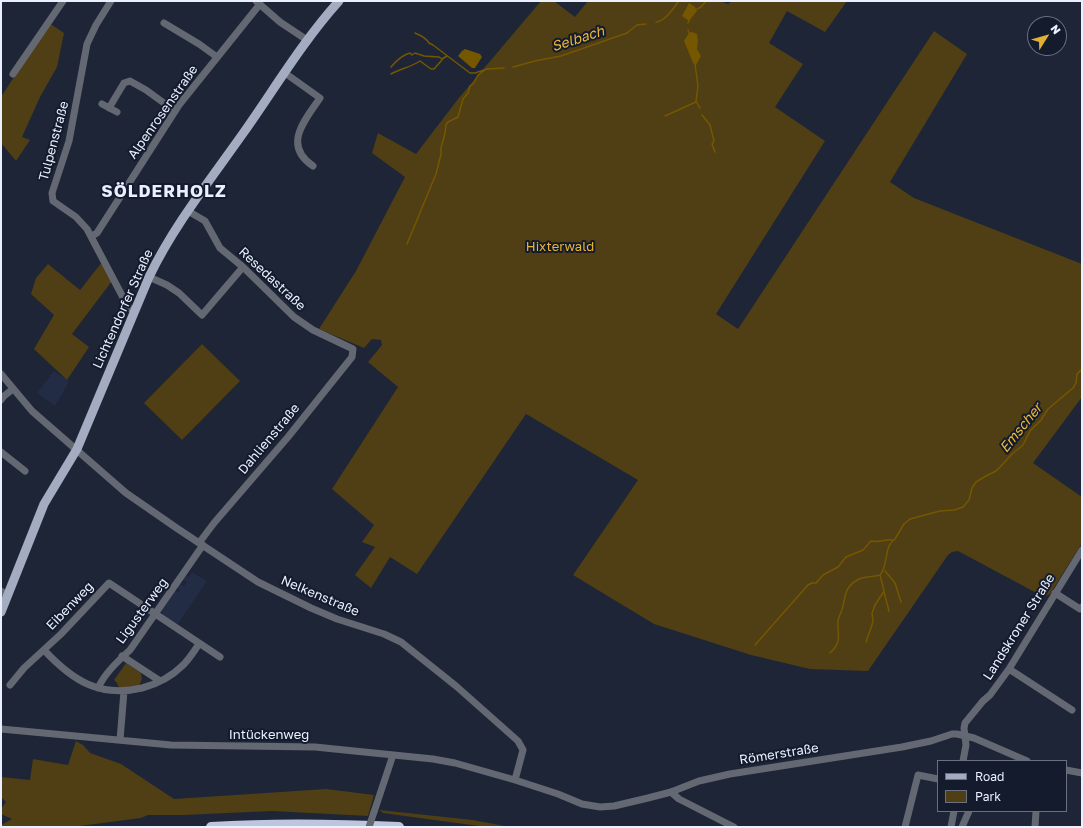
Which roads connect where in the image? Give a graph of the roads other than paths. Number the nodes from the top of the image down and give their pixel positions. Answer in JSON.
{"nodes":[{"id":1,"x":63,"y":1,"type":"edge"},
{"id":2,"x":111,"y":1,"type":"edge"},
{"id":3,"x":339,"y":1,"type":"edge"},
{"id":4,"x":258,"y":3,"type":"edge"},
{"id":5,"x":164,"y":24,"type":"dead end"},
{"id":6,"x":307,"y":40,"type":"junction"},
{"id":7,"x":216,"y":58,"type":"junction"},
{"id":8,"x":284,"y":73,"type":"junction"},
{"id":9,"x":14,"y":74,"type":"dead end"},
{"id":10,"x":102,"y":104,"type":"dead end"},
{"id":11,"x":109,"y":108,"type":"junction"},
{"id":12,"x":175,"y":111,"type":"junction"},
{"id":13,"x":117,"y":112,"type":"dead end"},
{"id":14,"x":313,"y":166,"type":"dead end"},
{"id":15,"x":188,"y":211,"type":"junction"},
{"id":16,"x":92,"y":236,"type":"junction"},
{"id":17,"x":243,"y":267,"type":"junction"},
{"id":18,"x":149,"y":277,"type":"junction"},
{"id":19,"x":135,"y":311,"type":"junction"},
{"id":20,"x":353,"y":349,"type":"joint"},
{"id":21,"x":1,"y":374,"type":"edge"},
{"id":22,"x":13,"y":389,"type":"junction"},
{"id":23,"x":1,"y":400,"type":"edge"},
{"id":24,"x":77,"y":449,"type":"junction"},
{"id":25,"x":1,"y":452,"type":"edge"},
{"id":26,"x":26,"y":471,"type":"dead end"},
{"id":27,"x":201,"y":544,"type":"junction"},
{"id":28,"x":1082,"y":550,"type":"edge"},
{"id":29,"x":4,"y":593,"type":"edge"},
{"id":30,"x":1055,"y":593,"type":"junction"},
{"id":31,"x":1082,"y":606,"type":"edge"},
{"id":32,"x":1,"y":612,"type":"edge"},
{"id":33,"x":156,"y":614,"type":"junction"},
{"id":34,"x":199,"y":644,"type":"junction"},
{"id":35,"x":44,"y":650,"type":"junction"},
{"id":36,"x":122,"y":656,"type":"junction"},
{"id":37,"x":220,"y":657,"type":"dead end"},
{"id":38,"x":1009,"y":669,"type":"junction"},
{"id":39,"x":160,"y":681,"type":"junction"},
{"id":40,"x":10,"y":685,"type":"dead end"},
{"id":41,"x":98,"y":688,"type":"junction"},
{"id":42,"x":124,"y":691,"type":"junction"},
{"id":43,"x":1072,"y":710,"type":"dead end"},
{"id":44,"x":1,"y":728,"type":"edge"},
{"id":45,"x":964,"y":735,"type":"junction"},
{"id":46,"x":120,"y":740,"type":"junction"},
{"id":47,"x":393,"y":755,"type":"junction"},
{"id":48,"x":963,"y":760,"type":"edge"},
{"id":49,"x":1025,"y":760,"type":"edge"},
{"id":50,"x":1067,"y":770,"type":"edge"},
{"id":51,"x":1082,"y":773,"type":"edge"},
{"id":52,"x":937,"y":779,"type":"edge"},
{"id":53,"x":515,"y":780,"type":"junction"},
{"id":54,"x":534,"y":786,"type":"joint"},
{"id":55,"x":671,"y":792,"type":"junction"},
{"id":56,"x":954,"y":812,"type":"edge"},
{"id":57,"x":969,"y":812,"type":"edge"},
{"id":58,"x":1036,"y":812,"type":"edge"},
{"id":59,"x":211,"y":827,"type":"edge"},
{"id":60,"x":369,"y":827,"type":"edge"},
{"id":61,"x":399,"y":827,"type":"edge"},
{"id":62,"x":734,"y":827,"type":"edge"},
{"id":63,"x":905,"y":827,"type":"edge"},
{"id":64,"x":951,"y":827,"type":"edge"},
{"id":65,"x":962,"y":827,"type":"edge"},
{"id":66,"x":1035,"y":827,"type":"edge"}],
"edges":[{"from":1,"to":9,"type":"street"},
{"from":2,"to":16,"type":"street","name":"Tulpenstraße"},
{"from":3,"to":6,"type":"main road","name":"Lichtendorfer Straße"},
{"from":4,"to":6,"type":"street"},
{"from":4,"to":7,"type":"street","name":"Alpenrosenstraße"},
{"from":5,"to":7,"type":"street"},
{"from":6,"to":8,"type":"main road","name":"Lichtendorfer Straße"},
{"from":7,"to":12,"type":"street","name":"Alpenrosenstraße"},
{"from":8,"to":14,"type":"street"},
{"from":8,"to":15,"type":"main road","name":"Lichtendorfer Straße"},
{"from":10,"to":11,"type":"street"},
{"from":11,"to":12,"type":"street"},
{"from":11,"to":13,"type":"street"},
{"from":12,"to":16,"type":"street","name":"Alpenrosenstraße"},
{"from":15,"to":17,"type":"street","name":"Resedastraße"},
{"from":15,"to":18,"type":"main road","name":"Lichtendorfer Straße"},
{"from":16,"to":19,"type":"street","name":"Tulpenstraße"},
{"from":17,"to":18,"type":"street"},
{"from":17,"to":20,"type":"street","name":"Resedastraße"},
{"from":18,"to":19,"type":"main road","name":"Lichtendorfer Straße"},
{"from":19,"to":24,"type":"main road","name":"Lichtendorfer Straße"},
{"from":20,"to":27,"type":"street","name":"Dahlienstraße"},
{"from":21,"to":22,"type":"street","name":"Nelkenstraße"},
{"from":22,"to":23,"type":"street"},
{"from":22,"to":24,"type":"street","name":"Nelkenstraße"},
{"from":24,"to":27,"type":"street","name":"Nelkenstraße"},
{"from":24,"to":29,"type":"main road","name":"Lichtendorfer Straße"},
{"from":25,"to":26,"type":"street"},
{"from":27,"to":33,"type":"street","name":"Ligusterweg"},
{"from":27,"to":53,"type":"street","name":"Nelkenstraße"},
{"from":28,"to":30,"type":"street","name":"Landskroner Straße"},
{"from":29,"to":32,"type":"main road","name":"Lichtendorfer Straße"},
{"from":30,"to":31,"type":"street"},
{"from":30,"to":38,"type":"street","name":"Landskroner Straße"},
{"from":33,"to":34,"type":"street"},
{"from":33,"to":35,"type":"street","name":"Eibenweg"},
{"from":33,"to":36,"type":"street","name":"Ligusterweg"},
{"from":34,"to":37,"type":"street"},
{"from":34,"to":39,"type":"street"},
{"from":35,"to":40,"type":"street","name":"Eibenweg"},
{"from":35,"to":41,"type":"street"},
{"from":36,"to":39,"type":"street"},
{"from":36,"to":41,"type":"street","name":"Ligusterweg"},
{"from":38,"to":43,"type":"street"},
{"from":38,"to":45,"type":"street","name":"Landskroner Straße"},
{"from":39,"to":42,"type":"street"},
{"from":41,"to":42,"type":"street"},
{"from":42,"to":46,"type":"street"},
{"from":44,"to":46,"type":"street","name":"Intückenweg"},
{"from":45,"to":48,"type":"street","name":"Landskroner Straße"},
{"from":45,"to":49,"type":"street","name":"Römerstraße"},
{"from":45,"to":55,"type":"street","name":"Römerstraße"},
{"from":46,"to":47,"type":"street","name":"Intückenweg"},
{"from":47,"to":53,"type":"street","name":"Intückenweg"},
{"from":47,"to":60,"type":"street","bridge":true},
{"from":50,"to":51,"type":"street"},
{"from":52,"to":63,"type":"street"},
{"from":53,"to":54,"type":"street","name":"Intückenweg"},
{"from":54,"to":55,"type":"street","name":"Römerstraße"},
{"from":55,"to":62,"type":"street"},
{"from":56,"to":64,"type":"street"},
{"from":57,"to":65,"type":"street"},
{"from":58,"to":66,"type":"street"},
{"from":59,"to":61,"type":"highway"}]}
